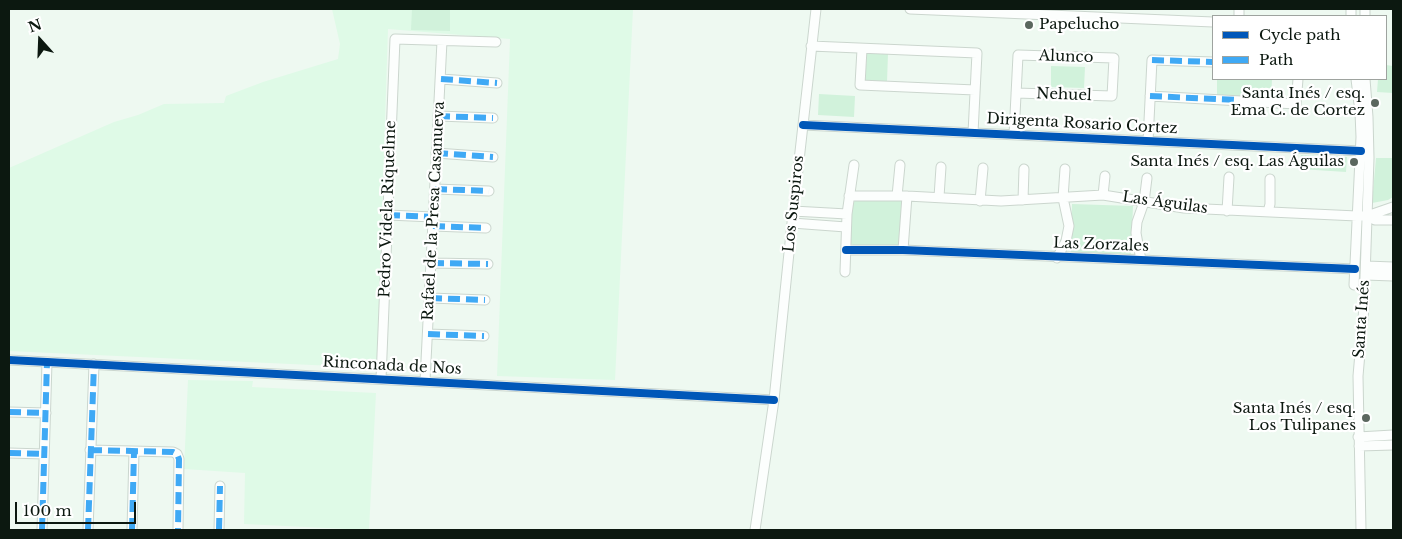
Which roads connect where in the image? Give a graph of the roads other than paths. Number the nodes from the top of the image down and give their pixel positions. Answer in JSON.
{"nodes":[{"id":1,"x":816,"y":9,"type":"edge"},
{"id":2,"x":910,"y":9,"type":"edge"},
{"id":3,"x":961,"y":10,"type":"edge"},
{"id":4,"x":1212,"y":22,"type":"edge"},
{"id":5,"x":442,"y":41,"type":"junction"},
{"id":6,"x":496,"y":42,"type":"dead end"},
{"id":7,"x":812,"y":46,"type":"junction"},
{"id":8,"x":862,"y":48,"type":"junction"},
{"id":9,"x":1212,"y":62,"type":"edge"},
{"id":10,"x":441,"y":79,"type":"junction"},
{"id":11,"x":1298,"y":80,"type":"edge"},
{"id":12,"x":1356,"y":80,"type":"edge"},
{"id":13,"x":1365,"y":80,"type":"edge"},
{"id":14,"x":497,"y":83,"type":"dead end"},
{"id":15,"x":976,"y":90,"type":"junction"},
{"id":16,"x":1016,"y":94,"type":"junction"},
{"id":17,"x":1112,"y":96,"type":"joint"},
{"id":18,"x":1150,"y":96,"type":"junction"},
{"id":19,"x":438,"y":116,"type":"junction"},
{"id":20,"x":494,"y":118,"type":"dead end"},
{"id":21,"x":803,"y":125,"type":"junction"},
{"id":22,"x":974,"y":133,"type":"junction"},
{"id":23,"x":1014,"y":135,"type":"junction"},
{"id":24,"x":1148,"y":141,"type":"junction"},
{"id":25,"x":1361,"y":151,"type":"junction"},
{"id":26,"x":436,"y":153,"type":"junction"},
{"id":27,"x":493,"y":156,"type":"dead end"},
{"id":28,"x":854,"y":165,"type":"dead end"},
{"id":29,"x":900,"y":165,"type":"dead end"},
{"id":30,"x":941,"y":167,"type":"dead end"},
{"id":31,"x":983,"y":168,"type":"dead end"},
{"id":32,"x":1024,"y":169,"type":"dead end"},
{"id":33,"x":1065,"y":169,"type":"dead end"},
{"id":34,"x":1105,"y":176,"type":"dead end"},
{"id":35,"x":1229,"y":177,"type":"dead end"},
{"id":36,"x":1147,"y":178,"type":"dead end"},
{"id":37,"x":1270,"y":179,"type":"dead end"},
{"id":38,"x":435,"y":189,"type":"junction"},
{"id":39,"x":489,"y":192,"type":"dead end"},
{"id":40,"x":1104,"y":194,"type":"junction"},
{"id":41,"x":849,"y":196,"type":"junction"},
{"id":42,"x":897,"y":196,"type":"junction"},
{"id":43,"x":908,"y":196,"type":"junction"},
{"id":44,"x":940,"y":197,"type":"junction"},
{"id":45,"x":1063,"y":198,"type":"junction"},
{"id":46,"x":980,"y":200,"type":"junction"},
{"id":47,"x":1023,"y":200,"type":"junction"},
{"id":48,"x":1144,"y":202,"type":"junction"},
{"id":49,"x":1393,"y":207,"type":"edge"},
{"id":50,"x":793,"y":211,"type":"junction"},
{"id":51,"x":1227,"y":211,"type":"junction"},
{"id":52,"x":1268,"y":212,"type":"junction"},
{"id":53,"x":847,"y":214,"type":"junction"},
{"id":54,"x":388,"y":215,"type":"junction"},
{"id":55,"x":1357,"y":216,"type":"junction"},
{"id":56,"x":1367,"y":216,"type":"junction"},
{"id":57,"x":1393,"y":220,"type":"edge"},
{"id":58,"x":433,"y":222,"type":"junction"},
{"id":59,"x":792,"y":223,"type":"junction"},
{"id":60,"x":846,"y":227,"type":"junction"},
{"id":61,"x":486,"y":228,"type":"dead end"},
{"id":62,"x":846,"y":250,"type":"junction"},
{"id":63,"x":903,"y":250,"type":"junction"},
{"id":64,"x":1057,"y":258,"type":"junction"},
{"id":65,"x":1141,"y":260,"type":"junction"},
{"id":66,"x":432,"y":263,"type":"junction"},
{"id":67,"x":488,"y":264,"type":"dead end"},
{"id":68,"x":1393,"y":267,"type":"edge"},
{"id":69,"x":1355,"y":269,"type":"junction"},
{"id":70,"x":1366,"y":271,"type":"junction"},
{"id":71,"x":845,"y":272,"type":"dead end"},
{"id":72,"x":1393,"y":276,"type":"edge"},
{"id":73,"x":1354,"y":285,"type":"dead end"},
{"id":74,"x":430,"y":298,"type":"junction"},
{"id":75,"x":486,"y":300,"type":"dead end"},
{"id":76,"x":428,"y":334,"type":"junction"},
{"id":77,"x":484,"y":336,"type":"dead end"},
{"id":78,"x":9,"y":360,"type":"edge"},
{"id":79,"x":47,"y":362,"type":"junction"},
{"id":80,"x":94,"y":364,"type":"junction"},
{"id":81,"x":380,"y":379,"type":"junction"},
{"id":82,"x":425,"y":381,"type":"junction"},
{"id":83,"x":774,"y":400,"type":"junction"},
{"id":84,"x":9,"y":412,"type":"edge"},
{"id":85,"x":46,"y":413,"type":"junction"},
{"id":86,"x":1393,"y":435,"type":"edge"},
{"id":87,"x":1358,"y":442,"type":"junction"},
{"id":88,"x":1393,"y":445,"type":"edge"},
{"id":89,"x":90,"y":450,"type":"junction"},
{"id":90,"x":134,"y":452,"type":"junction"},
{"id":91,"x":9,"y":453,"type":"edge"},
{"id":92,"x":44,"y":454,"type":"junction"},
{"id":93,"x":220,"y":486,"type":"dead end"},
{"id":94,"x":42,"y":530,"type":"edge"},
{"id":95,"x":88,"y":530,"type":"edge"},
{"id":96,"x":132,"y":530,"type":"edge"},
{"id":97,"x":178,"y":530,"type":"edge"},
{"id":98,"x":219,"y":530,"type":"edge"},
{"id":99,"x":755,"y":530,"type":"edge"},
{"id":100,"x":1361,"y":530,"type":"edge"}],
"edges":[{"from":1,"to":7,"type":"street","name":"Los Suspiros"},
{"from":2,"to":3,"type":"street"},
{"from":3,"to":4,"type":"street"},
{"from":5,"to":6,"type":"street"},
{"from":5,"to":10,"type":"street","name":"Rafael de la Presa Casanueva"},
{"from":5,"to":54,"type":"street","name":"Pedro Videla Riquelme"},
{"from":7,"to":8,"type":"street"},
{"from":7,"to":21,"type":"street","name":"Los Suspiros"},
{"from":8,"to":15,"type":"street"},
{"from":8,"to":15,"type":"street"},
{"from":9,"to":18,"type":"street"},
{"from":10,"to":14,"type":"street"},
{"from":10,"to":19,"type":"street","name":"Rafael de la Presa Casanueva"},
{"from":11,"to":18,"type":"street"},
{"from":12,"to":25,"type":"street","name":"Santa Inés"},
{"from":13,"to":56,"type":"street","name":"Santa Inés"},
{"from":15,"to":22,"type":"street"},
{"from":16,"to":17,"type":"street","name":"Nehuel"},
{"from":16,"to":17,"type":"street","name":"Alunco"},
{"from":16,"to":23,"type":"street"},
{"from":18,"to":24,"type":"street"},
{"from":19,"to":20,"type":"street"},
{"from":19,"to":26,"type":"street","name":"Rafael de la Presa Casanueva"},
{"from":21,"to":22,"type":"street","name":"Dirigenta Rosario Cortez"},
{"from":21,"to":50,"type":"street","name":"Los Suspiros"},
{"from":22,"to":23,"type":"street","name":"Dirigenta Rosario Cortez"},
{"from":23,"to":24,"type":"street","name":"Dirigenta Rosario Cortez"},
{"from":24,"to":25,"type":"street","name":"Dirigenta Rosario Cortez"},
{"from":25,"to":55,"type":"street","name":"Santa Inés"},
{"from":26,"to":27,"type":"street"},
{"from":26,"to":38,"type":"street","name":"Rafael de la Presa Casanueva"},
{"from":28,"to":41,"type":"street"},
{"from":29,"to":42,"type":"street"},
{"from":30,"to":44,"type":"street"},
{"from":31,"to":46,"type":"street"},
{"from":32,"to":47,"type":"street"},
{"from":33,"to":45,"type":"street"},
{"from":34,"to":40,"type":"street","name":"Las Águilas"},
{"from":35,"to":51,"type":"street","name":"Las Águilas"},
{"from":36,"to":48,"type":"street"},
{"from":37,"to":52,"type":"street"},
{"from":38,"to":39,"type":"street"},
{"from":38,"to":58,"type":"street","name":"Rafael de la Presa Casanueva"},
{"from":40,"to":45,"type":"street","name":"Las Águilas"},
{"from":40,"to":48,"type":"street","name":"Las Águilas"},
{"from":41,"to":42,"type":"street","name":"Las Águilas"},
{"from":41,"to":53,"type":"street"},
{"from":42,"to":43,"type":"street","name":"Las Águilas"},
{"from":43,"to":44,"type":"street","name":"Las Águilas"},
{"from":43,"to":63,"type":"street"},
{"from":44,"to":46,"type":"street","name":"Las Águilas"},
{"from":45,"to":47,"type":"street","name":"Las Águilas"},
{"from":45,"to":64,"type":"street"},
{"from":46,"to":47,"type":"street","name":"Las Águilas"},
{"from":48,"to":51,"type":"street","name":"Las Águilas"},
{"from":48,"to":65,"type":"street"},
{"from":49,"to":56,"type":"street"},
{"from":50,"to":53,"type":"street"},
{"from":50,"to":59,"type":"street","name":"Los Suspiros"},
{"from":51,"to":52,"type":"street","name":"Las Águilas"},
{"from":52,"to":55,"type":"street","name":"Las Águilas"},
{"from":53,"to":60,"type":"street"},
{"from":54,"to":58,"type":"street"},
{"from":54,"to":81,"type":"street","name":"Pedro Videla Riquelme"},
{"from":55,"to":56,"type":"street","name":"Las Águilas"},
{"from":55,"to":69,"type":"street","name":"Santa Inés"},
{"from":56,"to":57,"type":"street"},
{"from":56,"to":70,"type":"street","name":"Santa Inés"},
{"from":58,"to":61,"type":"street"},
{"from":58,"to":66,"type":"street","name":"Rafael de la Presa Casanueva"},
{"from":59,"to":60,"type":"street"},
{"from":59,"to":83,"type":"street","name":"Los Suspiros"},
{"from":60,"to":62,"type":"street"},
{"from":62,"to":63,"type":"street","name":"Las Zorzales"},
{"from":62,"to":71,"type":"street"},
{"from":63,"to":64,"type":"street","name":"Las Zorzales"},
{"from":64,"to":65,"type":"street","name":"Las Zorzales"},
{"from":65,"to":69,"type":"street","name":"Las Zorzales"},
{"from":66,"to":67,"type":"street"},
{"from":66,"to":74,"type":"street","name":"Rafael de la Presa Casanueva"},
{"from":68,"to":70,"type":"street"},
{"from":69,"to":73,"type":"street","name":"Santa Inés"},
{"from":70,"to":72,"type":"street"},
{"from":70,"to":87,"type":"street","name":"Santa Inés"},
{"from":74,"to":75,"type":"street"},
{"from":74,"to":76,"type":"street","name":"Rafael de la Presa Casanueva"},
{"from":76,"to":77,"type":"street"},
{"from":76,"to":82,"type":"street","name":"Rafael de la Presa Casanueva"},
{"from":78,"to":79,"type":"street","name":"Rinconada de Nos"},
{"from":79,"to":80,"type":"street","name":"Rinconada de Nos"},
{"from":79,"to":85,"type":"street"},
{"from":80,"to":81,"type":"street","name":"Rinconada de Nos"},
{"from":80,"to":89,"type":"street"},
{"from":81,"to":82,"type":"street","name":"Rinconada de Nos"},
{"from":82,"to":83,"type":"street","name":"Rinconada de Nos"},
{"from":83,"to":99,"type":"street","name":"Los Suspiros"},
{"from":84,"to":85,"type":"street"},
{"from":85,"to":92,"type":"street"},
{"from":86,"to":87,"type":"street"},
{"from":87,"to":88,"type":"street"},
{"from":87,"to":100,"type":"street","name":"Santa Inés"},
{"from":89,"to":90,"type":"street"},
{"from":89,"to":95,"type":"street"},
{"from":90,"to":96,"type":"street"},
{"from":90,"to":97,"type":"street"},
{"from":91,"to":92,"type":"street"},
{"from":92,"to":94,"type":"street"},
{"from":93,"to":98,"type":"street"}]}
